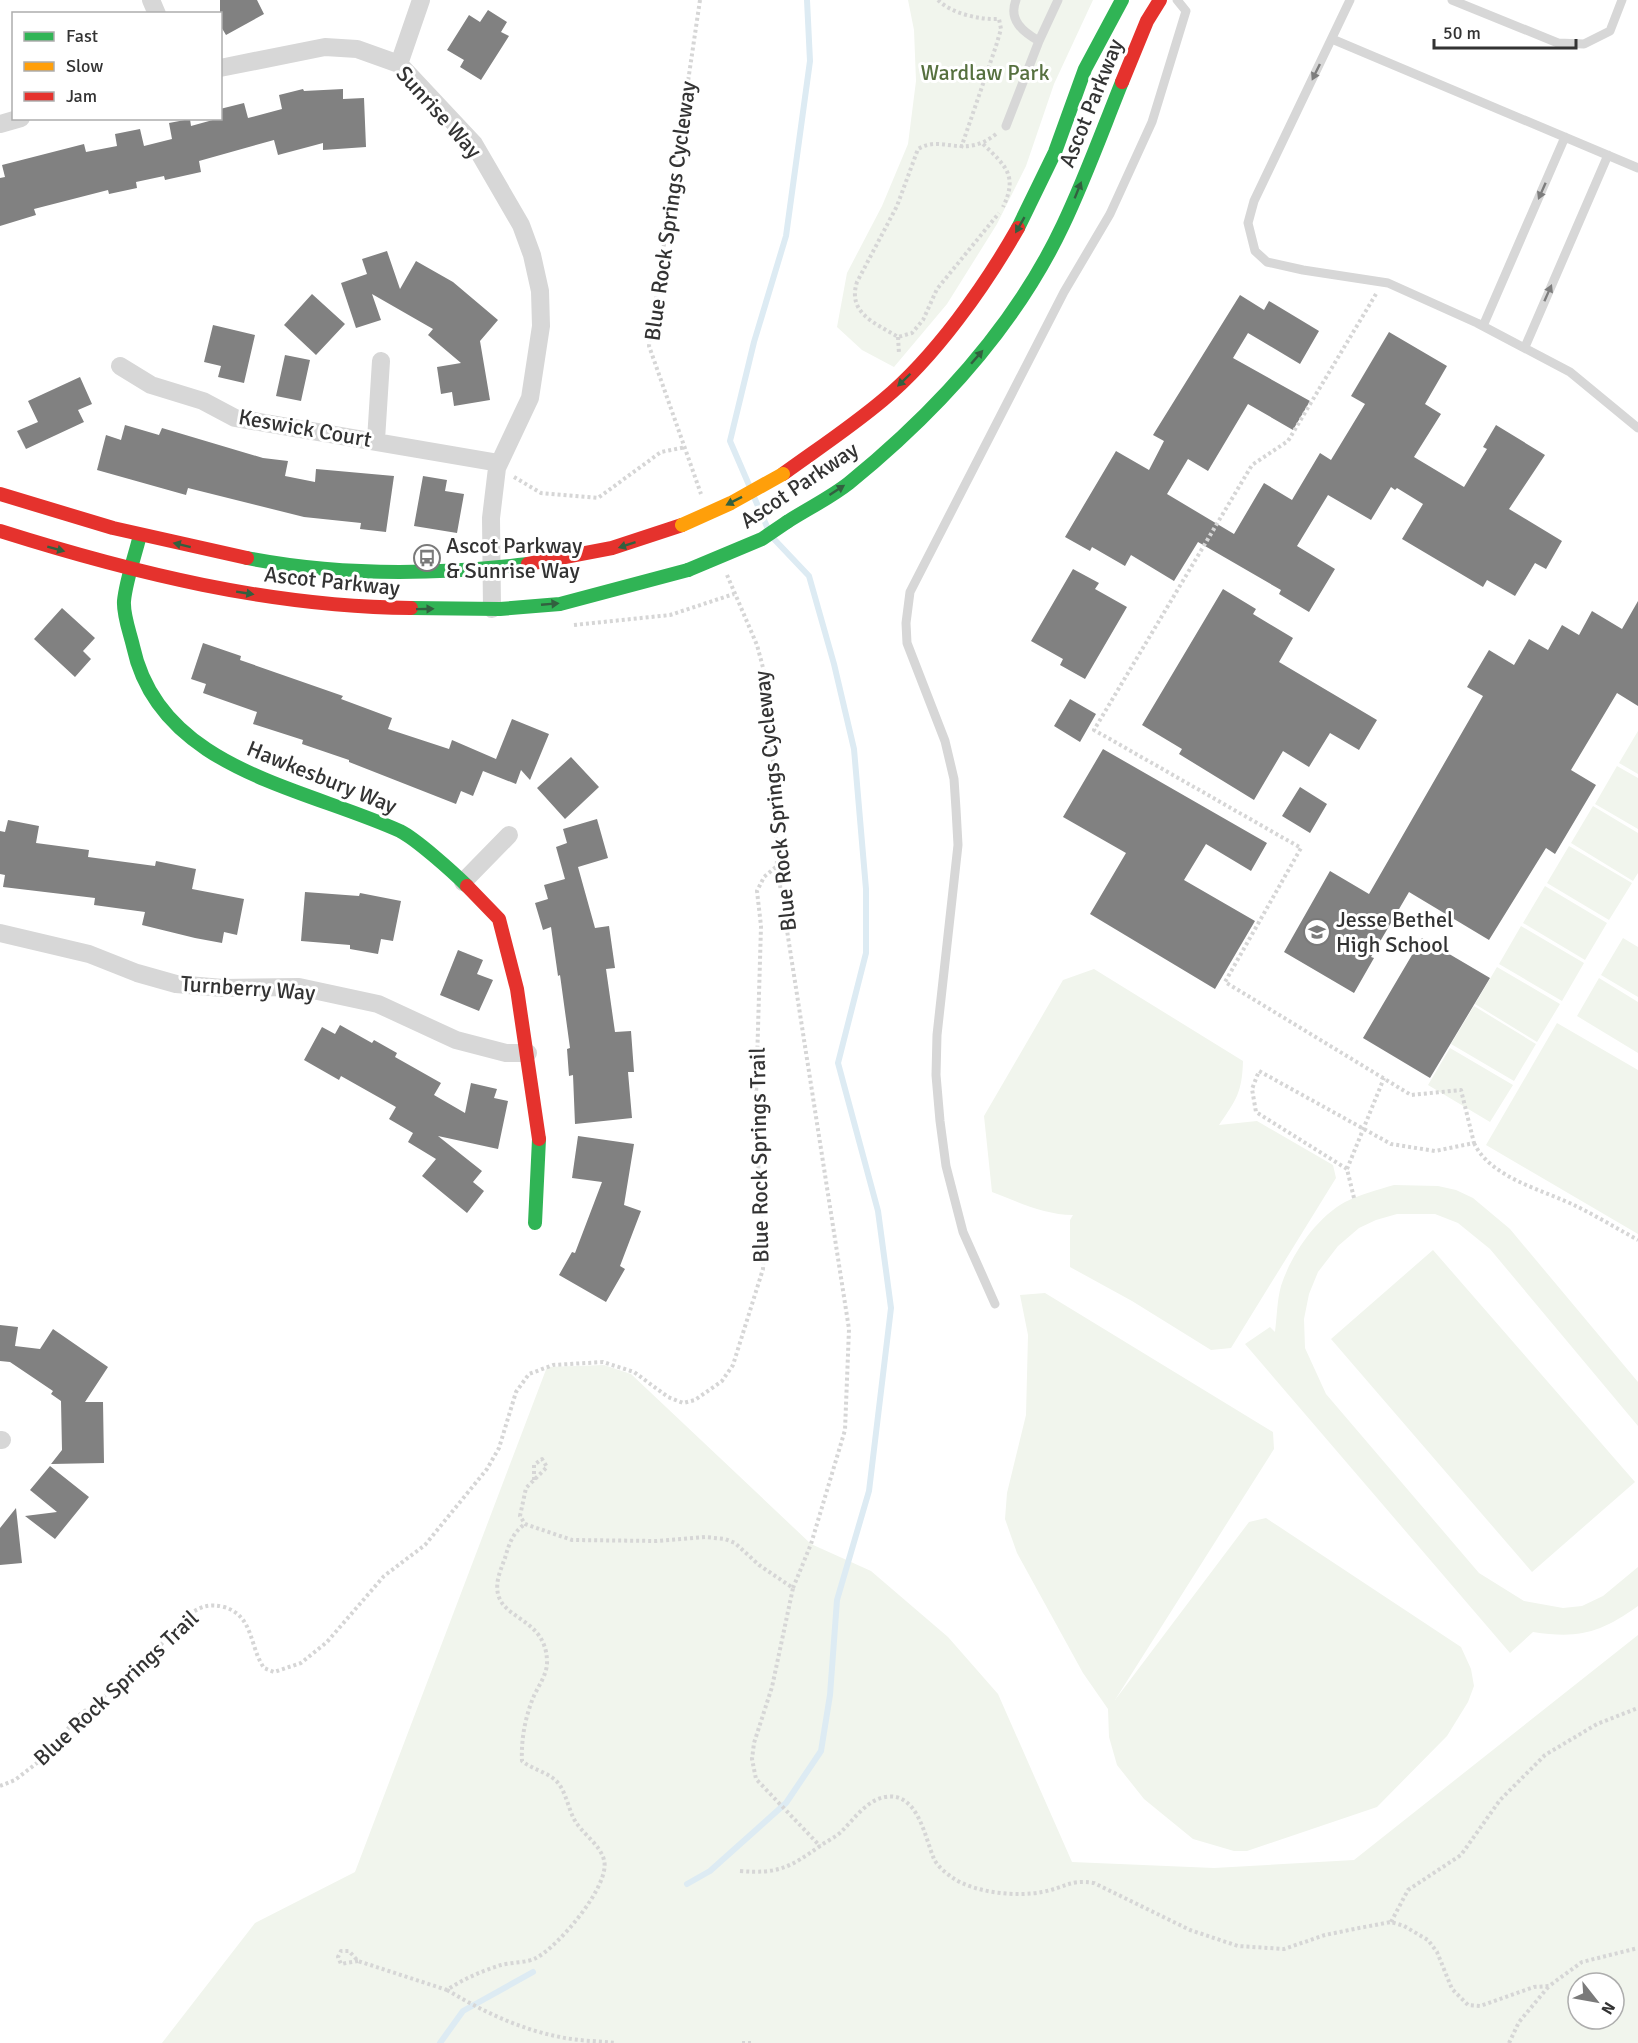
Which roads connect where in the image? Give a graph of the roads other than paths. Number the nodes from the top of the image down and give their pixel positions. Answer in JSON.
{"nodes":[{"id":1,"x":421,"y":0,"type":"edge"},
{"id":2,"x":1016,"y":0,"type":"edge"},
{"id":3,"x":1058,"y":0,"type":"edge"},
{"id":4,"x":1122,"y":0,"type":"edge"},
{"id":5,"x":1160,"y":0,"type":"edge"},
{"id":6,"x":1177,"y":0,"type":"edge"},
{"id":7,"x":1350,"y":0,"type":"edge"},
{"id":8,"x":1452,"y":0,"type":"edge"},
{"id":9,"x":1622,"y":0,"type":"edge"},
{"id":10,"x":1332,"y":39,"type":"junction"},
{"id":11,"x":1039,"y":41,"type":"junction"},
{"id":12,"x":399,"y":64,"type":"junction"},
{"id":13,"x":222,"y":68,"type":"edge"},
{"id":14,"x":1006,"y":126,"type":"road end"},
{"id":15,"x":1565,"y":137,"type":"junction"},
{"id":16,"x":1608,"y":156,"type":"junction"},
{"id":17,"x":1638,"y":168,"type":"edge"},
{"id":18,"x":1483,"y":326,"type":"junction"},
{"id":19,"x":1525,"y":347,"type":"junction"},
{"id":20,"x":381,"y":361,"type":"dead end"},
{"id":21,"x":120,"y":366,"type":"dead end"},
{"id":22,"x":1638,"y":428,"type":"edge"},
{"id":23,"x":376,"y":440,"type":"junction"},
{"id":24,"x":498,"y":465,"type":"junction"},
{"id":25,"x":0,"y":494,"type":"edge"},
{"id":26,"x":0,"y":531,"type":"edge"},
{"id":27,"x":140,"y":535,"type":"junction"},
{"id":28,"x":131,"y":568,"type":"junction"},
{"id":29,"x":493,"y":570,"type":"junction"},
{"id":30,"x":492,"y":609,"type":"junction"},
{"id":31,"x":509,"y":835,"type":"dead end"},
{"id":32,"x":463,"y":882,"type":"junction"},
{"id":33,"x":0,"y":933,"type":"edge"},
{"id":34,"x":528,"y":1053,"type":"junction"},
{"id":35,"x":535,"y":1223,"type":"dead end"},
{"id":36,"x":995,"y":1304,"type":"dead end"}],
"edges":[{"from":1,"to":12,"type":"street"},
{"from":2,"to":11,"type":"lane"},
{"from":3,"to":11,"type":"lane"},
{"from":4,"to":29,"type":"main road","name":"Ascot Parkway","one_way":true,"bridge":true},
{"from":30,"to":5,"type":"main road","name":"Ascot Parkway","one_way":true,"bridge":true},
{"from":6,"to":36,"type":"lane"},
{"from":7,"to":10,"type":"lane"},
{"from":8,"to":9,"type":"lane"},
{"from":10,"to":15,"type":"lane"},
{"from":10,"to":18,"type":"lane","one_way":true},
{"from":11,"to":14,"type":"lane"},
{"from":12,"to":13,"type":"street","name":"Sunrise Way"},
{"from":12,"to":24,"type":"street","name":"Sunrise Way"},
{"from":15,"to":16,"type":"lane"},
{"from":15,"to":18,"type":"lane","one_way":true},
{"from":16,"to":17,"type":"lane"},
{"from":19,"to":16,"type":"lane","one_way":true},
{"from":18,"to":19,"type":"lane"},
{"from":19,"to":22,"type":"lane"},
{"from":20,"to":23,"type":"street"},
{"from":21,"to":23,"type":"street","name":"Keswick Court"},
{"from":23,"to":24,"type":"street","name":"Keswick Court"},
{"from":24,"to":29,"type":"street","name":"Sunrise Way"},
{"from":25,"to":27,"type":"main road","name":"Ascot Parkway"},
{"from":26,"to":28,"type":"main road","name":"Ascot Parkway","one_way":true},
{"from":27,"to":28,"type":"main road","name":"Hawkesbury Way"},
{"from":29,"to":27,"type":"main road","name":"Ascot Parkway","one_way":true},
{"from":28,"to":30,"type":"main road","name":"Ascot Parkway","one_way":true},
{"from":28,"to":32,"type":"main road","name":"Hawkesbury Way"},
{"from":29,"to":30,"type":"street","name":"Sunrise Way"},
{"from":31,"to":32,"type":"street"},
{"from":32,"to":34,"type":"main road","name":"Hawkesbury Way"},
{"from":33,"to":34,"type":"street","name":"Turnberry Way"},
{"from":34,"to":35,"type":"main road","name":"Hawkesbury Way"}]}
